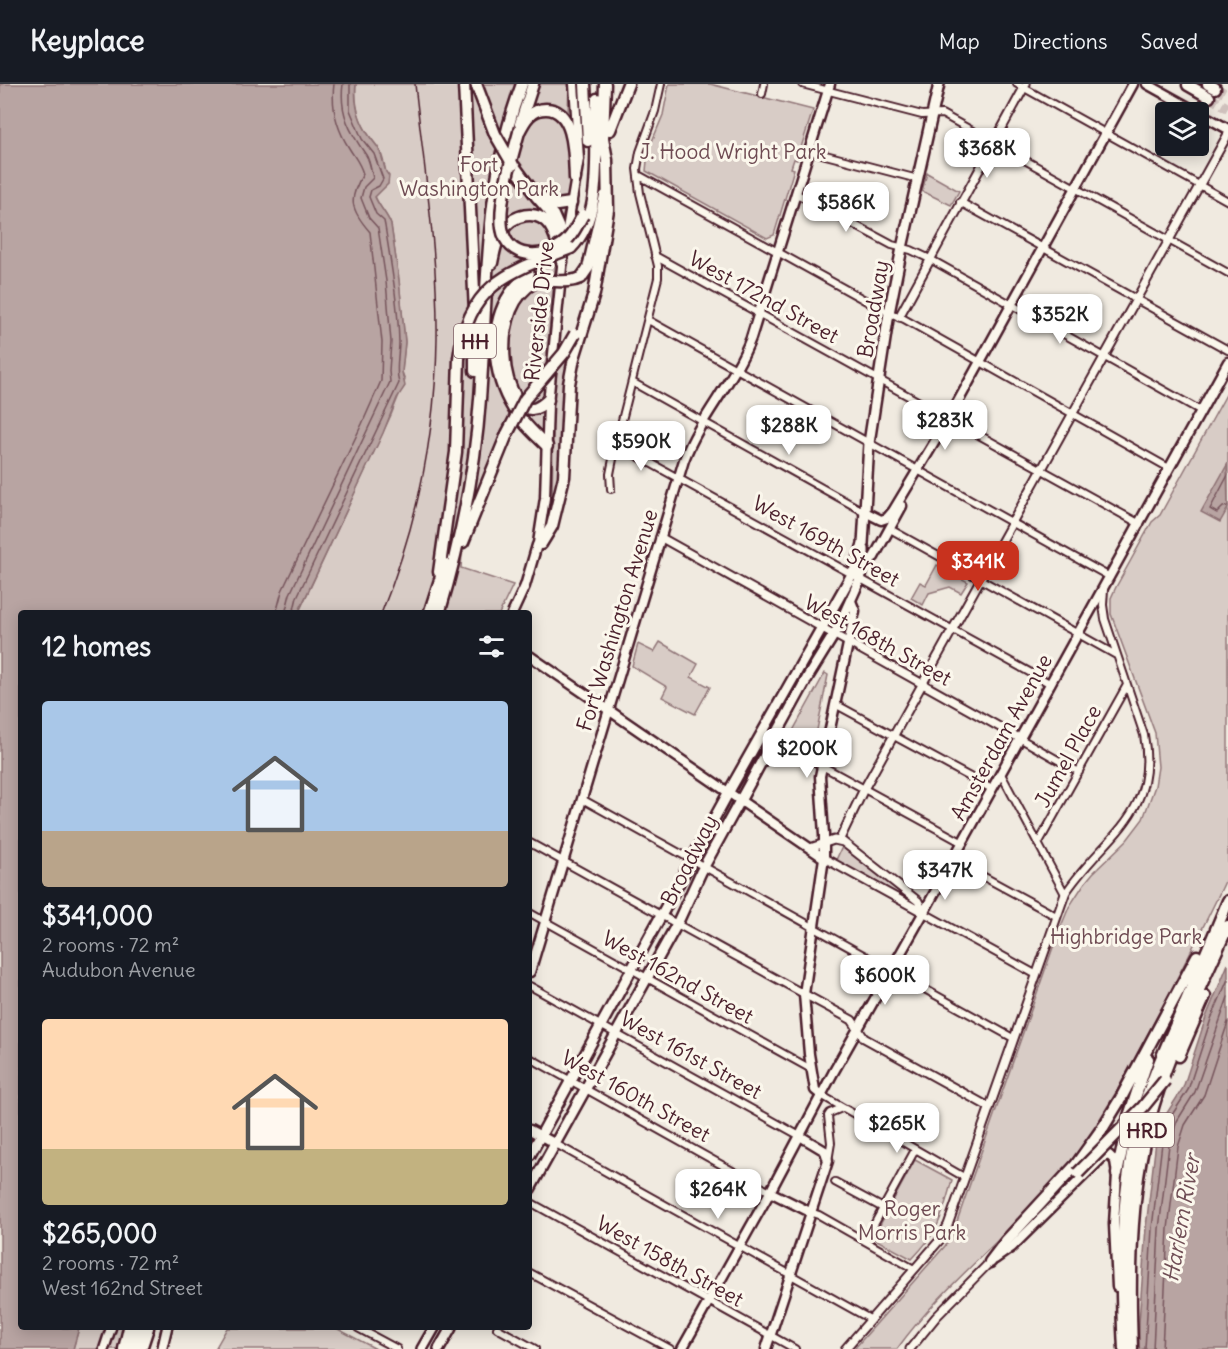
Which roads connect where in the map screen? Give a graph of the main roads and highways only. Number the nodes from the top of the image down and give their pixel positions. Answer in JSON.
{"nodes":[{"id":1,"x":464,"y":84,"type":"edge"},
{"id":2,"x":476,"y":84,"type":"edge"},
{"id":3,"x":522,"y":84,"type":"edge"},
{"id":4,"x":574,"y":84,"type":"edge"},
{"id":5,"x":585,"y":84,"type":"edge"},
{"id":6,"x":591,"y":84,"type":"edge"},
{"id":7,"x":599,"y":84,"type":"edge"},
{"id":8,"x":605,"y":84,"type":"edge"},
{"id":9,"x":613,"y":84,"type":"edge"},
{"id":10,"x":628,"y":84,"type":"edge"},
{"id":11,"x":939,"y":84,"type":"edge"},
{"id":12,"x":1133,"y":84,"type":"edge"},
{"id":13,"x":1147,"y":84,"type":"edge"},
{"id":14,"x":1200,"y":84,"type":"edge"},
{"id":15,"x":1188,"y":85,"type":"edge"},
{"id":16,"x":829,"y":87,"type":"edge"},
{"id":17,"x":531,"y":89,"type":"edge"},
{"id":18,"x":1211,"y":90,"type":"edge"},
{"id":19,"x":1228,"y":129,"type":"edge"},
{"id":20,"x":610,"y":130,"type":"junction"},
{"id":21,"x":595,"y":131,"type":"junction"},
{"id":22,"x":519,"y":132,"type":"junction"},
{"id":23,"x":607,"y":160,"type":"junction"},
{"id":24,"x":575,"y":179,"type":"junction"},
{"id":25,"x":531,"y":189,"type":"junction"},
{"id":26,"x":607,"y":190,"type":"junction"},
{"id":27,"x":571,"y":202,"type":"junction"},
{"id":28,"x":583,"y":215,"type":"junction"},
{"id":29,"x":564,"y":251,"type":"junction"},
{"id":30,"x":532,"y":278,"type":"junction"},
{"id":31,"x":595,"y":282,"type":"junction"},
{"id":32,"x":484,"y":323,"type":"junction"},
{"id":33,"x":1228,"y":362,"type":"edge"},
{"id":34,"x":548,"y":400,"type":"junction"},
{"id":35,"x":547,"y":446,"type":"junction"},
{"id":36,"x":919,"y":470,"type":"junction"},
{"id":37,"x":863,"y":511,"type":"junction"},
{"id":38,"x":863,"y":544,"type":"junction"},
{"id":39,"x":538,"y":546,"type":"junction"},
{"id":40,"x":864,"y":565,"type":"junction"},
{"id":41,"x":452,"y":567,"type":"junction"},
{"id":42,"x":856,"y":576,"type":"junction"},
{"id":43,"x":436,"y":594,"type":"junction"},
{"id":44,"x":521,"y":595,"type":"junction"},
{"id":45,"x":850,"y":601,"type":"junction"},
{"id":46,"x":430,"y":610,"type":"edge"},
{"id":47,"x":439,"y":610,"type":"edge"},
{"id":48,"x":514,"y":610,"type":"edge"},
{"id":49,"x":519,"y":610,"type":"edge"},
{"id":50,"x":532,"y":653,"type":"edge"},
{"id":51,"x":532,"y":658,"type":"edge"},
{"id":52,"x":539,"y":663,"type":"junction"},
{"id":53,"x":795,"y":676,"type":"junction"},
{"id":54,"x":805,"y":683,"type":"junction"},
{"id":55,"x":608,"y":710,"type":"junction"},
{"id":56,"x":728,"y":794,"type":"junction"},
{"id":57,"x":741,"y":801,"type":"junction"},
{"id":58,"x":824,"y":858,"type":"junction"},
{"id":59,"x":1228,"y":899,"type":"edge"},
{"id":60,"x":1228,"y":926,"type":"edge"},
{"id":61,"x":1228,"y":940,"type":"edge"},
{"id":62,"x":532,"y":965,"type":"edge"},
{"id":63,"x":1159,"y":1027,"type":"junction"},
{"id":64,"x":821,"y":1095,"type":"junction"},
{"id":65,"x":532,"y":1131,"type":"edge"},
{"id":66,"x":540,"y":1136,"type":"junction"},
{"id":67,"x":800,"y":1136,"type":"junction"},
{"id":68,"x":554,"y":1143,"type":"junction"},
{"id":69,"x":532,"y":1151,"type":"edge"},
{"id":70,"x":1117,"y":1174,"type":"junction"},
{"id":71,"x":532,"y":1185,"type":"edge"},
{"id":72,"x":770,"y":1192,"type":"junction"},
{"id":73,"x":810,"y":1212,"type":"junction"},
{"id":74,"x":990,"y":1262,"type":"junction"},
{"id":75,"x":110,"y":1330,"type":"edge"},
{"id":76,"x":129,"y":1330,"type":"edge"},
{"id":77,"x":138,"y":1330,"type":"edge"},
{"id":78,"x":147,"y":1330,"type":"edge"},
{"id":79,"x":166,"y":1330,"type":"edge"},
{"id":80,"x":434,"y":1330,"type":"edge"},
{"id":81,"x":450,"y":1330,"type":"edge"},
{"id":82,"x":104,"y":1349,"type":"edge"},
{"id":83,"x":124,"y":1349,"type":"edge"},
{"id":84,"x":134,"y":1349,"type":"edge"},
{"id":85,"x":141,"y":1349,"type":"edge"},
{"id":86,"x":162,"y":1349,"type":"edge"},
{"id":87,"x":422,"y":1349,"type":"edge"},
{"id":88,"x":439,"y":1349,"type":"edge"},
{"id":89,"x":682,"y":1349,"type":"edge"},
{"id":90,"x":766,"y":1349,"type":"edge"},
{"id":91,"x":1123,"y":1349,"type":"edge"},
{"id":92,"x":1132,"y":1349,"type":"edge"}],
"edges":[{"from":1,"to":43,"type":"highway","number":"HH"},
{"from":2,"to":25,"type":"highway","bridge":true},
{"from":3,"to":32,"type":"highway","number":"HH"},
{"from":4,"to":24,"type":"main road","name":"Riverside Drive"},
{"from":5,"to":28,"type":"highway"},
{"from":6,"to":21,"type":"highway"},
{"from":7,"to":21,"type":"highway"},
{"from":8,"to":23,"type":"highway"},
{"from":9,"to":20,"type":"highway"},
{"from":10,"to":20,"type":"highway"},
{"from":11,"to":37,"type":"main road","name":"Broadway"},
{"from":12,"to":36,"type":"main road"},
{"from":13,"to":19,"type":"main road"},
{"from":14,"to":18,"type":"highway"},
{"from":15,"to":18,"type":"highway"},
{"from":16,"to":55,"type":"main road","name":"Fort Washington Avenue"},
{"from":17,"to":22,"type":"highway"},
{"from":20,"to":23,"type":"highway"},
{"from":21,"to":29,"type":"highway"},
{"from":22,"to":24,"type":"highway"},
{"from":22,"to":28,"type":"highway","bridge":true},
{"from":23,"to":26,"type":"highway"},
{"from":24,"to":27,"type":"main road","name":"Riverside Drive"},
{"from":25,"to":27,"type":"highway"},
{"from":25,"to":29,"type":"highway"},
{"from":26,"to":30,"type":"highway","bridge":true},
{"from":26,"to":31,"type":"highway"},
{"from":27,"to":29,"type":"main road","name":"Riverside Drive"},
{"from":28,"to":29,"type":"highway","bridge":true},
{"from":29,"to":30,"type":"highway"},
{"from":29,"to":32,"type":"highway"},
{"from":29,"to":34,"type":"main road","name":"Riverside Drive"},
{"from":29,"to":43,"type":"highway","bridge":true},
{"from":30,"to":34,"type":"highway"},
{"from":30,"to":35,"type":"highway"},
{"from":31,"to":39,"type":"highway"},
{"from":31,"to":41,"type":"highway","bridge":true},
{"from":32,"to":41,"type":"highway","number":"HH"},
{"from":33,"to":64,"type":"main road","name":"Amsterdam Avenue"},
{"from":34,"to":35,"type":"main road","name":"Riverside Drive"},
{"from":35,"to":39,"type":"main road","name":"Riverside Drive"},
{"from":36,"to":37,"type":"main road"},
{"from":36,"to":40,"type":"main road"},
{"from":37,"to":38,"type":"main road","name":"Broadway"},
{"from":38,"to":40,"type":"main road","name":"Broadway"},
{"from":38,"to":42,"type":"main road","name":"Broadway"},
{"from":39,"to":44,"type":"main road","name":"Riverside Drive"},
{"from":40,"to":42,"type":"main road","name":"Broadway"},
{"from":41,"to":47,"type":"highway","number":"HH"},
{"from":42,"to":45,"type":"main road","name":"Broadway"},
{"from":42,"to":53,"type":"main road","name":"Broadway"},
{"from":43,"to":46,"type":"highway","number":"HH"},
{"from":44,"to":48,"type":"main road","name":"Riverside Drive"},
{"from":44,"to":49,"type":"main road"},
{"from":45,"to":54,"type":"main road","name":"Broadway"},
{"from":45,"to":58,"type":"main road"},
{"from":50,"to":52,"type":"main road"},
{"from":51,"to":52,"type":"main road"},
{"from":52,"to":55,"type":"main road"},
{"from":53,"to":54,"type":"main road"},
{"from":53,"to":56,"type":"main road","name":"Broadway"},
{"from":54,"to":57,"type":"main road","name":"Broadway"},
{"from":55,"to":56,"type":"main road"},
{"from":55,"to":62,"type":"main road","name":"Fort Washington Avenue"},
{"from":56,"to":57,"type":"main road"},
{"from":56,"to":66,"type":"main road","name":"Broadway"},
{"from":57,"to":58,"type":"main road"},
{"from":57,"to":68,"type":"main road","name":"Broadway"},
{"from":58,"to":64,"type":"main road"},
{"from":59,"to":63,"type":"highway"},
{"from":59,"to":91,"type":"highway","number":"HRD"},
{"from":60,"to":92,"type":"highway","number":"HRD"},
{"from":61,"to":74,"type":"highway","bridge":true},
{"from":63,"to":70,"type":"highway"},
{"from":63,"to":74,"type":"highway"},
{"from":64,"to":67,"type":"main road","name":"Amsterdam Avenue"},
{"from":65,"to":66,"type":"main road"},
{"from":66,"to":68,"type":"main road"},
{"from":66,"to":69,"type":"main road","name":"Broadway"},
{"from":67,"to":72,"type":"main road","name":"Amsterdam Avenue"},
{"from":67,"to":73,"type":"main road","name":"West 161st Street"},
{"from":68,"to":71,"type":"main road","name":"Broadway"},
{"from":70,"to":74,"type":"main road"},
{"from":70,"to":91,"type":"main road"},
{"from":72,"to":73,"type":"main road","name":"West 160th Street"},
{"from":72,"to":89,"type":"main road","name":"Amsterdam Avenue"},
{"from":73,"to":90,"type":"main road"},
{"from":75,"to":82,"type":"main road"},
{"from":76,"to":83,"type":"highway"},
{"from":77,"to":84,"type":"highway"},
{"from":78,"to":85,"type":"highway"},
{"from":79,"to":86,"type":"main road"},
{"from":80,"to":87,"type":"main road"},
{"from":81,"to":88,"type":"main road"}]}
